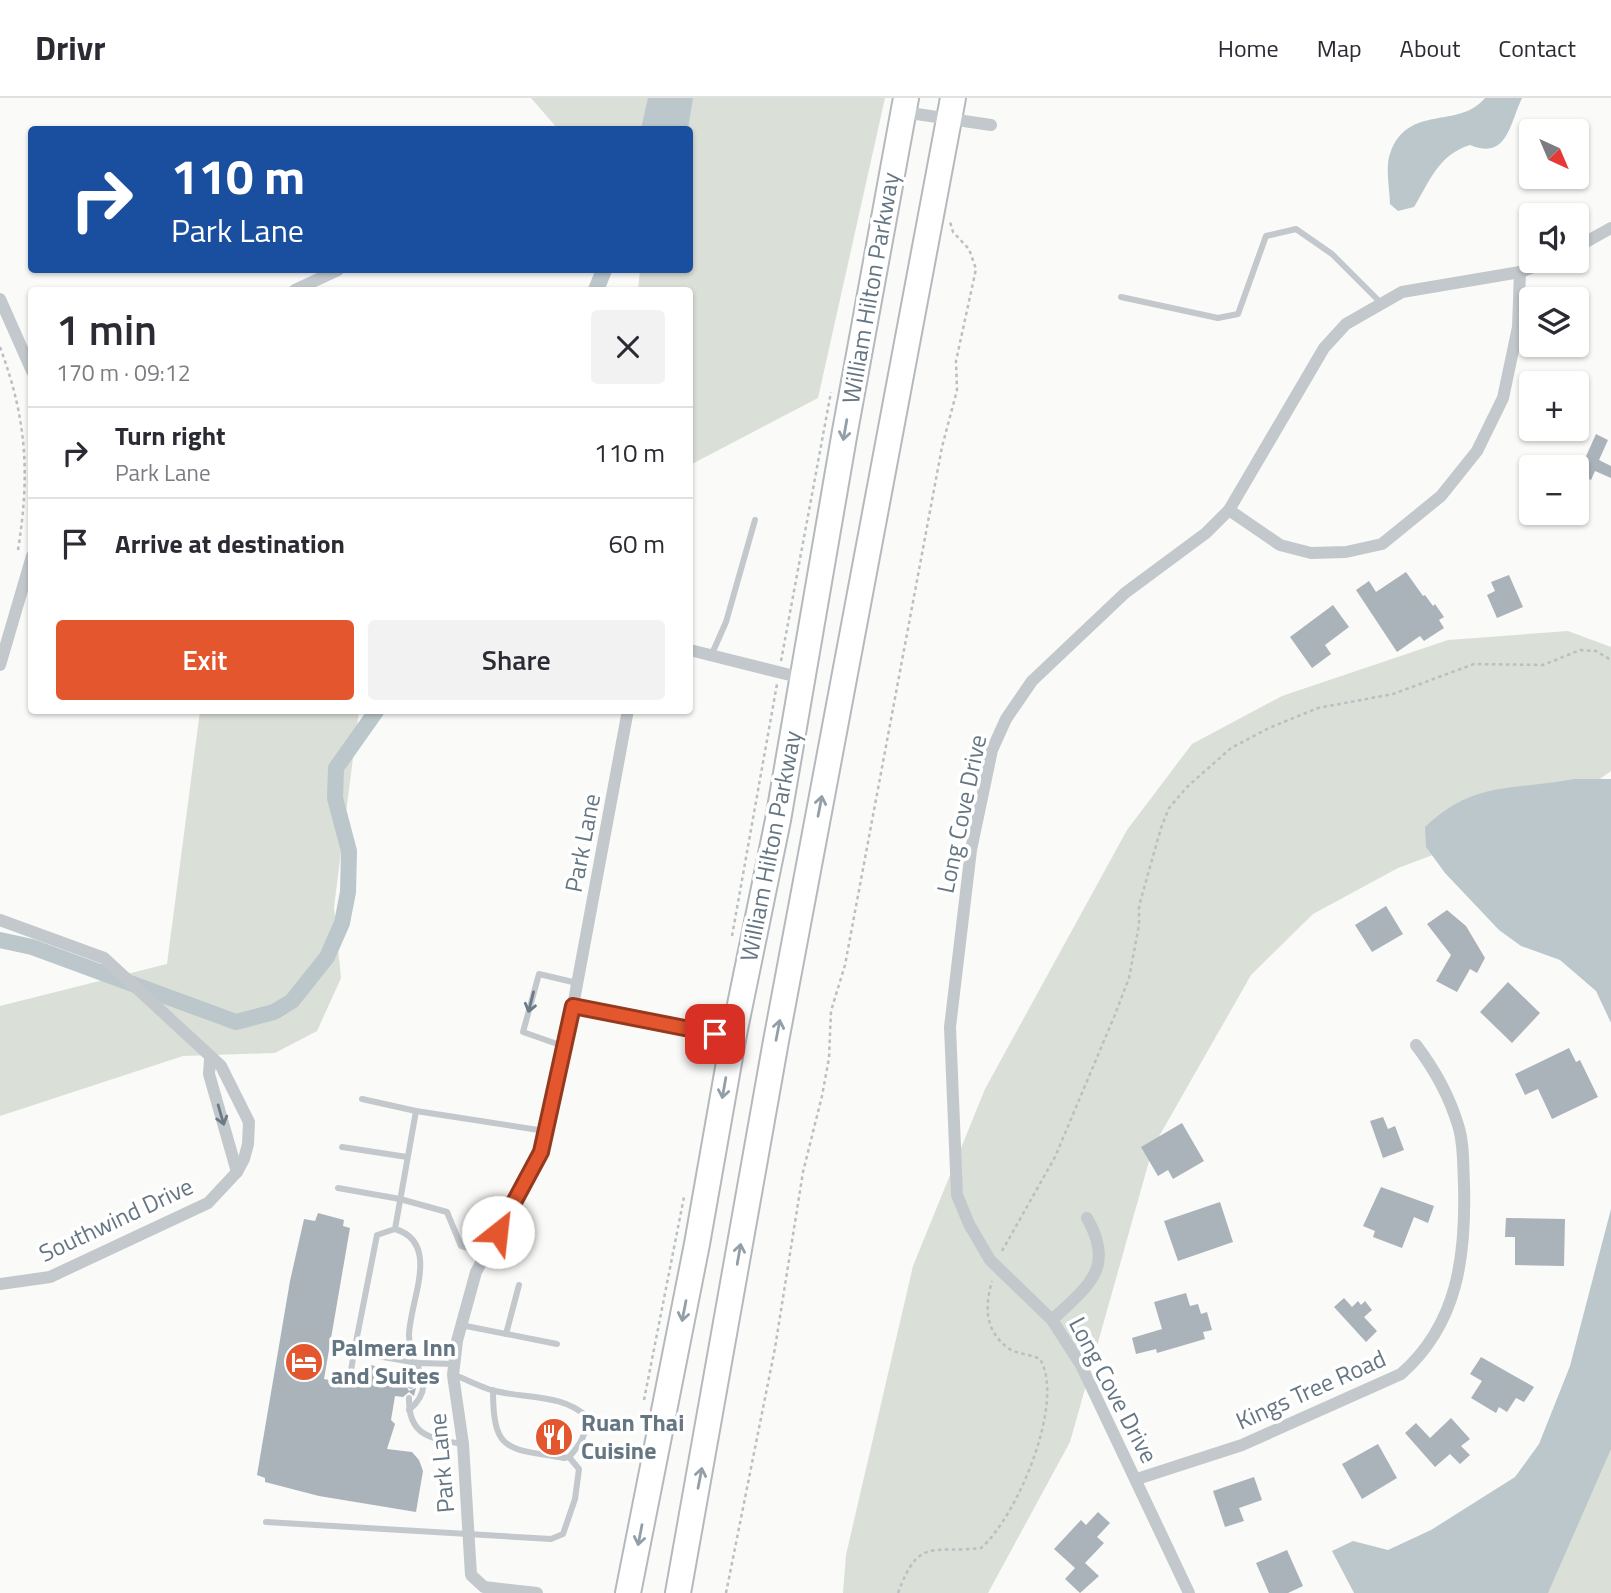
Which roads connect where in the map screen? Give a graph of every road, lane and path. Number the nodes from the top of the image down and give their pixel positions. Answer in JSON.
{"nodes":[{"id":1,"x":905,"y":105,"type":"edge"},
{"id":2,"x":951,"y":108,"type":"edge"},
{"id":3,"x":990,"y":125,"type":"dead end"},
{"id":4,"x":950,"y":210,"type":"dead end"},
{"id":5,"x":1611,"y":228,"type":"edge"},
{"id":6,"x":1589,"y":240,"type":"edge"},
{"id":7,"x":1519,"y":272,"type":"edge"},
{"id":8,"x":332,"y":273,"type":"edge"},
{"id":9,"x":1520,"y":273,"type":"edge"},
{"id":10,"x":301,"y":287,"type":"edge"},
{"id":11,"x":1121,"y":297,"type":"dead end"},
{"id":12,"x":0,"y":299,"type":"edge"},
{"id":13,"x":1380,"y":302,"type":"junction"},
{"id":14,"x":0,"y":347,"type":"edge"},
{"id":15,"x":28,"y":362,"type":"edge"},
{"id":16,"x":1229,"y":510,"type":"junction"},
{"id":17,"x":755,"y":520,"type":"dead end"},
{"id":18,"x":17,"y":556,"type":"dead end"},
{"id":19,"x":28,"y":570,"type":"edge"},
{"id":20,"x":693,"y":651,"type":"edge"},
{"id":21,"x":711,"y":656,"type":"junction"},
{"id":22,"x":1611,"y":660,"type":"edge"},
{"id":23,"x":0,"y":665,"type":"edge"},
{"id":24,"x":802,"y":678,"type":"junction"},
{"id":25,"x":627,"y":714,"type":"edge"},
{"id":26,"x":0,"y":920,"type":"edge"},
{"id":27,"x":577,"y":983,"type":"junction"},
{"id":28,"x":573,"y":1006,"type":"junction"},
{"id":29,"x":733,"y":1038,"type":"junction"},
{"id":30,"x":1416,"y":1045,"type":"dead end"},
{"id":31,"x":563,"y":1046,"type":"junction"},
{"id":32,"x":210,"y":1059,"type":"junction"},
{"id":33,"x":362,"y":1099,"type":"dead end"},
{"id":34,"x":416,"y":1111,"type":"junction"},
{"id":35,"x":545,"y":1131,"type":"junction"},
{"id":36,"x":342,"y":1147,"type":"dead end"},
{"id":37,"x":407,"y":1157,"type":"junction"},
{"id":38,"x":237,"y":1172,"type":"junction"},
{"id":39,"x":752,"y":1180,"type":"junction"},
{"id":40,"x":338,"y":1188,"type":"dead end"},
{"id":41,"x":400,"y":1199,"type":"junction"},
{"id":42,"x":1087,"y":1218,"type":"dead end"},
{"id":43,"x":395,"y":1229,"type":"junction"},
{"id":44,"x":486,"y":1253,"type":"junction"},
{"id":45,"x":997,"y":1266,"type":"junction"},
{"id":46,"x":0,"y":1284,"type":"edge"},
{"id":47,"x":519,"y":1285,"type":"dead end"},
{"id":48,"x":1052,"y":1320,"type":"junction"},
{"id":49,"x":461,"y":1325,"type":"junction"},
{"id":50,"x":506,"y":1334,"type":"junction"},
{"id":51,"x":556,"y":1344,"type":"dead end"},
{"id":52,"x":354,"y":1352,"type":"junction"},
{"id":53,"x":418,"y":1363,"type":"junction"},
{"id":54,"x":454,"y":1370,"type":"junction"},
{"id":55,"x":349,"y":1377,"type":"dead end"},
{"id":56,"x":411,"y":1386,"type":"dead end"},
{"id":57,"x":493,"y":1390,"type":"junction"},
{"id":58,"x":409,"y":1398,"type":"dead end"},
{"id":59,"x":409,"y":1410,"type":"junction"},
{"id":60,"x":463,"y":1444,"type":"junction"},
{"id":61,"x":569,"y":1457,"type":"junction"},
{"id":62,"x":1137,"y":1479,"type":"junction"},
{"id":63,"x":266,"y":1522,"type":"dead end"},
{"id":64,"x":469,"y":1536,"type":"junction"},
{"id":65,"x":1186,"y":1588,"type":"edge"},
{"id":66,"x":537,"y":1593,"type":"edge"},
{"id":67,"x":628,"y":1593,"type":"edge"},
{"id":68,"x":678,"y":1593,"type":"edge"},
{"id":69,"x":726,"y":1593,"type":"edge"},
{"id":70,"x":898,"y":1593,"type":"edge"},
{"id":71,"x":1173,"y":1593,"type":"edge"}],
"edges":[{"from":1,"to":2,"type":"street"},
{"from":1,"to":24,"type":"highway","name":"William Hilton Parkway","one_way":true},
{"from":2,"to":3,"type":"street"},
{"from":39,"to":2,"type":"highway","name":"William Hilton Parkway","one_way":true},
{"from":4,"to":69,"type":"path"},
{"from":5,"to":6,"type":"street"},
{"from":7,"to":13,"type":"street","name":"Long Cove Drive"},
{"from":8,"to":10,"type":"street"},
{"from":9,"to":16,"type":"street"},
{"from":11,"to":13,"type":"lane"},
{"from":12,"to":15,"type":"street"},
{"from":13,"to":16,"type":"street","name":"Long Cove Drive"},
{"from":14,"to":18,"type":"path"},
{"from":16,"to":45,"type":"street","name":"Long Cove Drive"},
{"from":17,"to":21,"type":"lane"},
{"from":19,"to":23,"type":"street"},
{"from":20,"to":21,"type":"street"},
{"from":21,"to":24,"type":"street"},
{"from":22,"to":45,"type":"path"},
{"from":24,"to":29,"type":"highway","name":"William Hilton Parkway"},
{"from":25,"to":27,"type":"street","name":"Park Lane"},
{"from":26,"to":32,"type":"street","name":"Southwind Drive"},
{"from":27,"to":28,"type":"street","name":"Park Lane"},
{"from":27,"to":31,"type":"lane","one_way":true},
{"from":28,"to":29,"type":"street"},
{"from":28,"to":31,"type":"street","name":"Park Lane"},
{"from":29,"to":39,"type":"highway"},
{"from":29,"to":67,"type":"highway","name":"William Hilton Parkway","one_way":true},
{"from":30,"to":62,"type":"street","name":"Kings Tree Road"},
{"from":31,"to":35,"type":"street","name":"Park Lane"},
{"from":32,"to":38,"type":"street","one_way":true},
{"from":32,"to":38,"type":"street","name":"Southwind Drive"},
{"from":33,"to":34,"type":"lane"},
{"from":34,"to":35,"type":"lane"},
{"from":34,"to":37,"type":"lane"},
{"from":35,"to":44,"type":"street","name":"Park Lane"},
{"from":36,"to":37,"type":"lane"},
{"from":37,"to":41,"type":"lane"},
{"from":38,"to":46,"type":"street","name":"Southwind Drive"},
{"from":68,"to":39,"type":"highway","name":"William Hilton Parkway","one_way":true},
{"from":40,"to":41,"type":"lane"},
{"from":41,"to":43,"type":"lane"},
{"from":41,"to":44,"type":"lane"},
{"from":42,"to":48,"type":"street"},
{"from":43,"to":52,"type":"lane"},
{"from":43,"to":53,"type":"lane"},
{"from":44,"to":49,"type":"street","name":"Park Lane"},
{"from":45,"to":48,"type":"street","name":"Long Cove Drive"},
{"from":45,"to":70,"type":"path"},
{"from":47,"to":50,"type":"lane"},
{"from":48,"to":62,"type":"street","name":"Long Cove Drive"},
{"from":49,"to":50,"type":"lane"},
{"from":49,"to":54,"type":"street","name":"Park Lane"},
{"from":50,"to":51,"type":"lane"},
{"from":52,"to":53,"type":"lane"},
{"from":52,"to":55,"type":"lane"},
{"from":53,"to":54,"type":"lane"},
{"from":53,"to":56,"type":"lane"},
{"from":53,"to":59,"type":"lane"},
{"from":54,"to":57,"type":"lane"},
{"from":54,"to":60,"type":"street","name":"Park Lane"},
{"from":57,"to":61,"type":"lane"},
{"from":57,"to":61,"type":"lane"},
{"from":58,"to":59,"type":"lane"},
{"from":59,"to":60,"type":"lane"},
{"from":60,"to":64,"type":"street","name":"Park Lane"},
{"from":61,"to":64,"type":"lane"},
{"from":62,"to":65,"type":"street","name":"Long Cove Drive"},
{"from":63,"to":64,"type":"lane"},
{"from":64,"to":66,"type":"street","name":"Park Lane"},
{"from":65,"to":71,"type":"street"}]}
